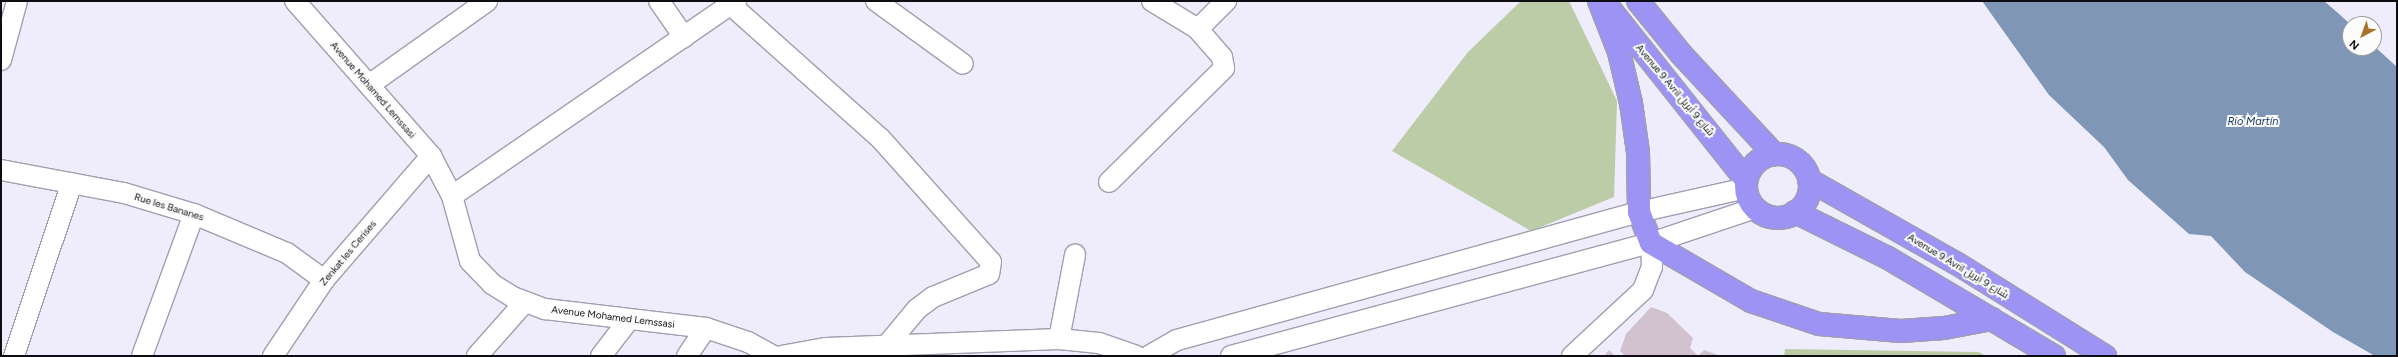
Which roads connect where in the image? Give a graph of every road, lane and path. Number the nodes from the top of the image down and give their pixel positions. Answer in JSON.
{"nodes":[{"id":1,"x":17,"y":1,"type":"edge"},
{"id":2,"x":295,"y":1,"type":"edge"},
{"id":3,"x":487,"y":1,"type":"edge"},
{"id":4,"x":659,"y":1,"type":"edge"},
{"id":5,"x":876,"y":1,"type":"edge"},
{"id":6,"x":1152,"y":1,"type":"edge"},
{"id":7,"x":1226,"y":1,"type":"edge"},
{"id":8,"x":1599,"y":1,"type":"edge"},
{"id":9,"x":1604,"y":1,"type":"edge"},
{"id":10,"x":1638,"y":1,"type":"edge"},
{"id":11,"x":733,"y":3,"type":"edge"},
{"id":12,"x":1198,"y":29,"type":"junction"},
{"id":13,"x":684,"y":37,"type":"junction"},
{"id":14,"x":1,"y":60,"type":"edge"},
{"id":15,"x":963,"y":64,"type":"dead end"},
{"id":16,"x":369,"y":85,"type":"junction"},
{"id":17,"x":1774,"y":154,"type":"junction"},
{"id":18,"x":431,"y":156,"type":"junction"},
{"id":19,"x":1,"y":170,"type":"edge"},
{"id":20,"x":1809,"y":180,"type":"junction"},
{"id":21,"x":1110,"y":182,"type":"dead end"},
{"id":22,"x":72,"y":183,"type":"junction"},
{"id":23,"x":1746,"y":184,"type":"junction"},
{"id":24,"x":452,"y":196,"type":"junction"},
{"id":25,"x":1755,"y":208,"type":"junction"},
{"id":26,"x":1639,"y":212,"type":"junction"},
{"id":27,"x":1795,"y":212,"type":"junction"},
{"id":28,"x":194,"y":214,"type":"junction"},
{"id":29,"x":1651,"y":243,"type":"junction"},
{"id":30,"x":1075,"y":255,"type":"dead end"},
{"id":31,"x":324,"y":280,"type":"junction"},
{"id":32,"x":525,"y":302,"type":"junction"},
{"id":33,"x":1992,"y":319,"type":"junction"},
{"id":34,"x":628,"y":321,"type":"junction"},
{"id":35,"x":706,"y":328,"type":"junction"},
{"id":36,"x":1059,"y":339,"type":"junction"},
{"id":37,"x":887,"y":345,"type":"junction"},
{"id":38,"x":14,"y":356,"type":"edge"},
{"id":39,"x":142,"y":356,"type":"edge"},
{"id":40,"x":273,"y":356,"type":"edge"},
{"id":41,"x":477,"y":356,"type":"edge"},
{"id":42,"x":601,"y":356,"type":"edge"},
{"id":43,"x":687,"y":356,"type":"edge"},
{"id":44,"x":773,"y":356,"type":"edge"},
{"id":45,"x":781,"y":356,"type":"edge"},
{"id":46,"x":1136,"y":356,"type":"edge"},
{"id":47,"x":1149,"y":356,"type":"edge"},
{"id":48,"x":1231,"y":356,"type":"edge"},
{"id":49,"x":1572,"y":356,"type":"edge"},
{"id":50,"x":2054,"y":356,"type":"edge"},
{"id":51,"x":2105,"y":356,"type":"edge"}],
"edges":[{"from":1,"to":14,"type":"street"},
{"from":2,"to":16,"type":"street","name":"Avenue Mohamed Lemssasi"},
{"from":3,"to":16,"type":"street"},
{"from":4,"to":13,"type":"street"},
{"from":5,"to":15,"type":"street"},
{"from":6,"to":12,"type":"street"},
{"from":7,"to":12,"type":"street"},
{"from":8,"to":26,"type":"highway"},
{"from":9,"to":23,"type":"highway","name":"Avenue 9 Avril شارع 9 أبريل"},
{"from":10,"to":17,"type":"highway"},
{"from":11,"to":13,"type":"street"},
{"from":11,"to":37,"type":"street"},
{"from":12,"to":21,"type":"street"},
{"from":13,"to":24,"type":"street"},
{"from":16,"to":18,"type":"street","name":"Avenue Mohamed Lemssasi"},
{"from":17,"to":20,"type":"highway","name":"Avenue 9 Avril شارع 9 أبريل"},
{"from":17,"to":23,"type":"highway"},
{"from":18,"to":24,"type":"street","name":"Avenue Mohamed Lemssasi"},
{"from":18,"to":31,"type":"street","name":"Zenkat les Cerises"},
{"from":19,"to":22,"type":"street","name":"Rue les Bananes"},
{"from":20,"to":27,"type":"highway"},
{"from":20,"to":51,"type":"highway","name":"Avenue 9 Avril شارع 9 أبريل"},
{"from":22,"to":28,"type":"street","name":"Rue les Bananes"},
{"from":22,"to":38,"type":"street"},
{"from":23,"to":25,"type":"highway","name":"Avenue 9 Avril شارع 9 أبريل"},
{"from":23,"to":26,"type":"street"},
{"from":24,"to":32,"type":"street","name":"Avenue Mohamed Lemssasi"},
{"from":25,"to":27,"type":"highway"},
{"from":25,"to":29,"type":"street"},
{"from":26,"to":29,"type":"highway"},
{"from":26,"to":47,"type":"street"},
{"from":27,"to":33,"type":"highway"},
{"from":28,"to":31,"type":"street","name":"Rue les Bananes"},
{"from":28,"to":39,"type":"street"},
{"from":29,"to":33,"type":"highway"},
{"from":29,"to":48,"type":"street"},
{"from":29,"to":49,"type":"street"},
{"from":30,"to":36,"type":"street"},
{"from":31,"to":40,"type":"street","name":"Zenkat les Cerises"},
{"from":32,"to":34,"type":"street","name":"Avenue Mohamed Lemssasi"},
{"from":32,"to":41,"type":"street"},
{"from":33,"to":50,"type":"highway"},
{"from":34,"to":35,"type":"street","name":"Avenue Mohamed Lemssasi"},
{"from":34,"to":42,"type":"street"},
{"from":35,"to":43,"type":"street"},
{"from":35,"to":44,"type":"street","name":"Avenue Mohamed Lemssasi"},
{"from":36,"to":37,"type":"street"},
{"from":36,"to":46,"type":"street"},
{"from":37,"to":45,"type":"street"}]}
